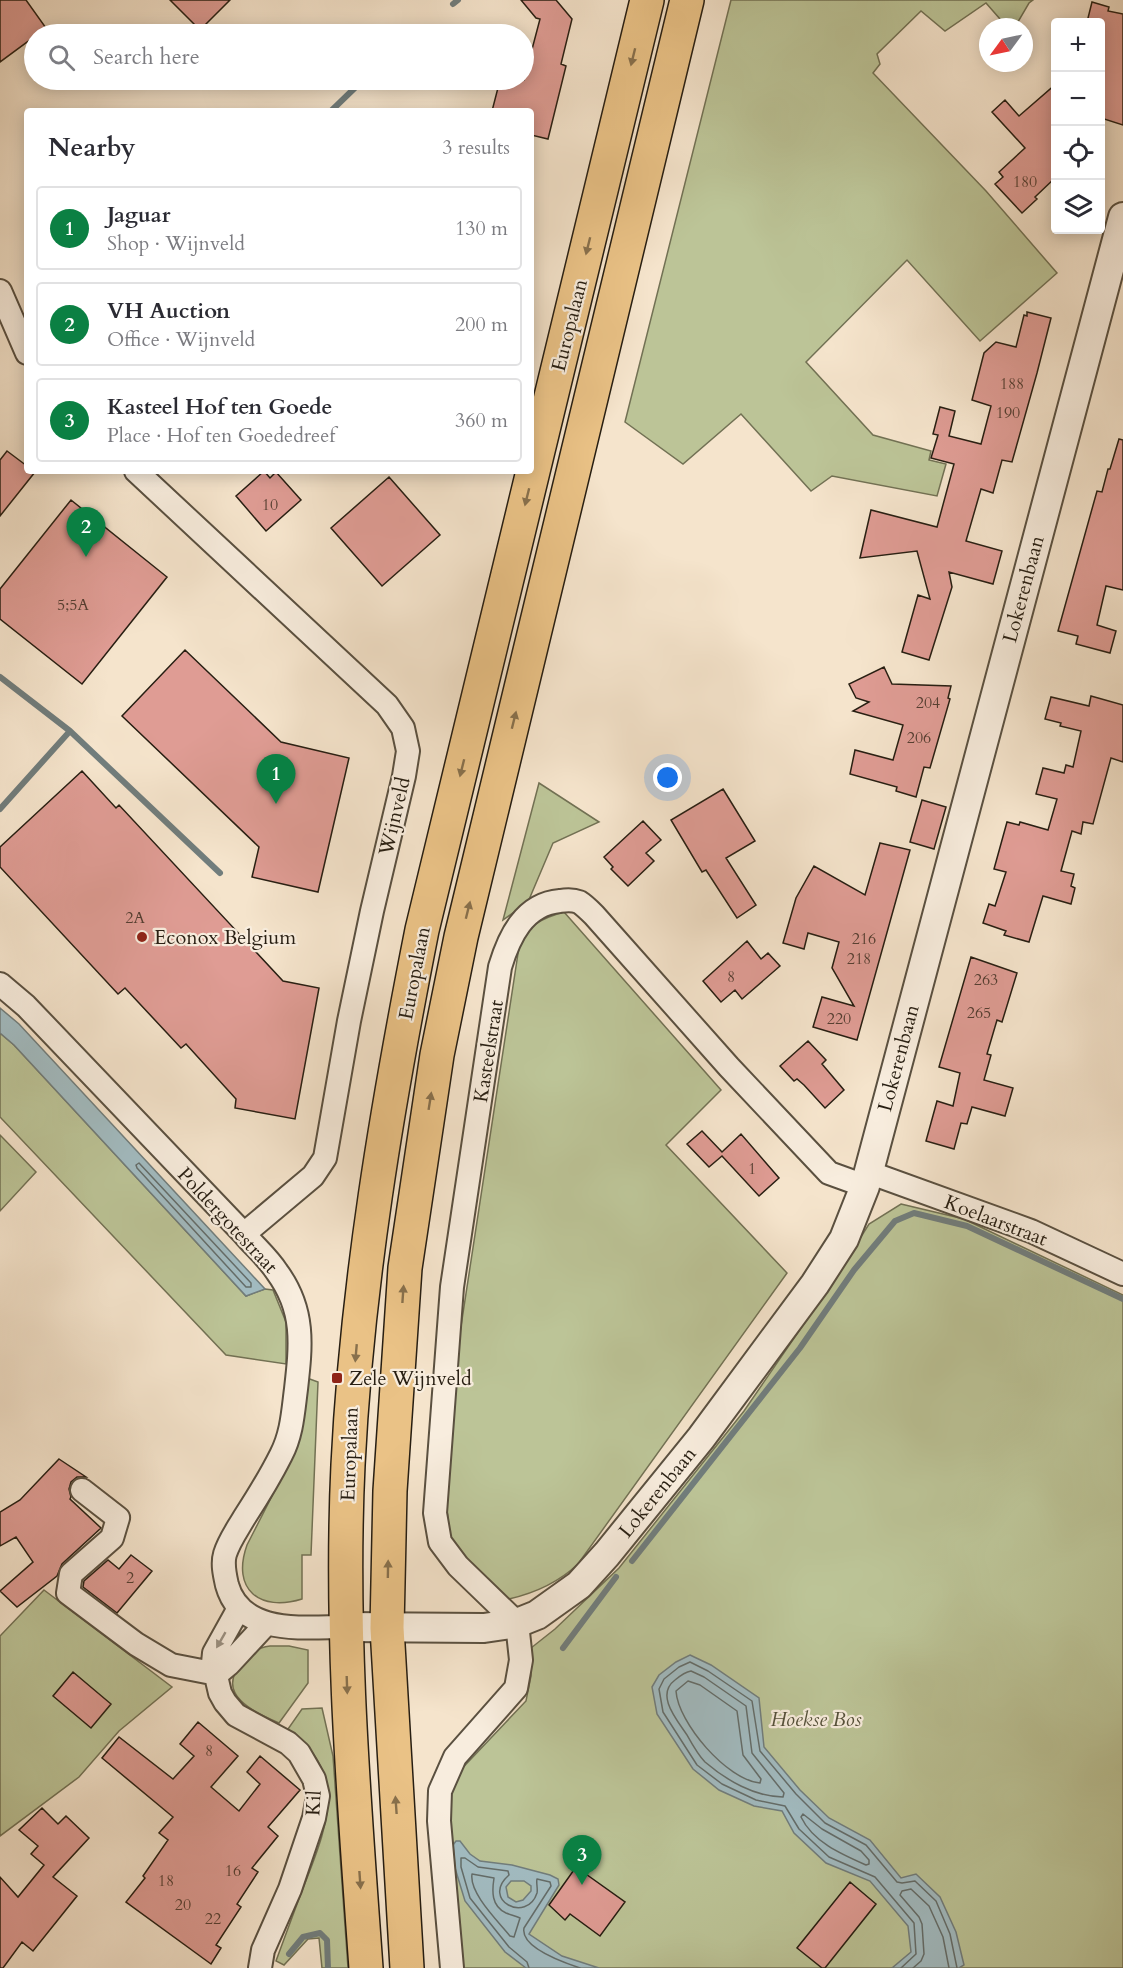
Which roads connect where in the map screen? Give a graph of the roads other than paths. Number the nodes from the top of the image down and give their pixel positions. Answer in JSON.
{"nodes":[{"id":1,"x":647,"y":0,"type":"edge"},
{"id":2,"x":687,"y":0,"type":"edge"},
{"id":3,"x":1123,"y":217,"type":"edge"},
{"id":4,"x":0,"y":291,"type":"edge"},
{"id":5,"x":24,"y":346,"type":"edge"},
{"id":6,"x":534,"y":467,"type":"edge"},
{"id":7,"x":139,"y":474,"type":"edge"},
{"id":8,"x":532,"y":474,"type":"edge"},
{"id":9,"x":0,"y":984,"type":"edge"},
{"id":10,"x":866,"y":1179,"type":"junction"},
{"id":11,"x":244,"y":1234,"type":"junction"},
{"id":12,"x":1123,"y":1274,"type":"edge"},
{"id":13,"x":82,"y":1490,"type":"dead end"},
{"id":14,"x":239,"y":1608,"type":"junction"},
{"id":15,"x":267,"y":1623,"type":"junction"},
{"id":16,"x":518,"y":1623,"type":"junction"},
{"id":17,"x":345,"y":1627,"type":"junction"},
{"id":18,"x":387,"y":1628,"type":"junction"},
{"id":19,"x":217,"y":1674,"type":"junction"},
{"id":20,"x":260,"y":1968,"type":"edge"},
{"id":21,"x":366,"y":1968,"type":"edge"},
{"id":22,"x":406,"y":1968,"type":"edge"},
{"id":23,"x":452,"y":1968,"type":"edge"}],
"edges":[{"from":1,"to":6,"type":"highway","name":"Europalaan","one_way":true},
{"from":18,"to":2,"type":"highway","name":"Europalaan","one_way":true},
{"from":3,"to":10,"type":"street","name":"Lokerenbaan"},
{"from":4,"to":5,"type":"street"},
{"from":7,"to":11,"type":"street","name":"Wijnveld"},
{"from":8,"to":17,"type":"highway","name":"Europalaan","one_way":true},
{"from":9,"to":11,"type":"street","name":"Poldergotestraat"},
{"from":10,"to":12,"type":"street","name":"Koelaarstraat"},
{"from":10,"to":16,"type":"street","name":"Lokerenbaan"},
{"from":10,"to":16,"type":"street","name":"Kasteelstraat"},
{"from":11,"to":14,"type":"street","name":"Poldergotestraat"},
{"from":13,"to":19,"type":"street"},
{"from":14,"to":15,"type":"street"},
{"from":14,"to":19,"type":"street","name":"Kil","one_way":true},
{"from":15,"to":17,"type":"street"},
{"from":15,"to":19,"type":"street"},
{"from":16,"to":18,"type":"street","name":"Lokerenbaan"},
{"from":16,"to":23,"type":"street"},
{"from":17,"to":18,"type":"street","name":"Lokerenbaan"},
{"from":17,"to":21,"type":"highway","name":"Europalaan","one_way":true},
{"from":22,"to":18,"type":"highway","name":"Europalaan","one_way":true},
{"from":19,"to":20,"type":"street","name":"Kil"}]}
